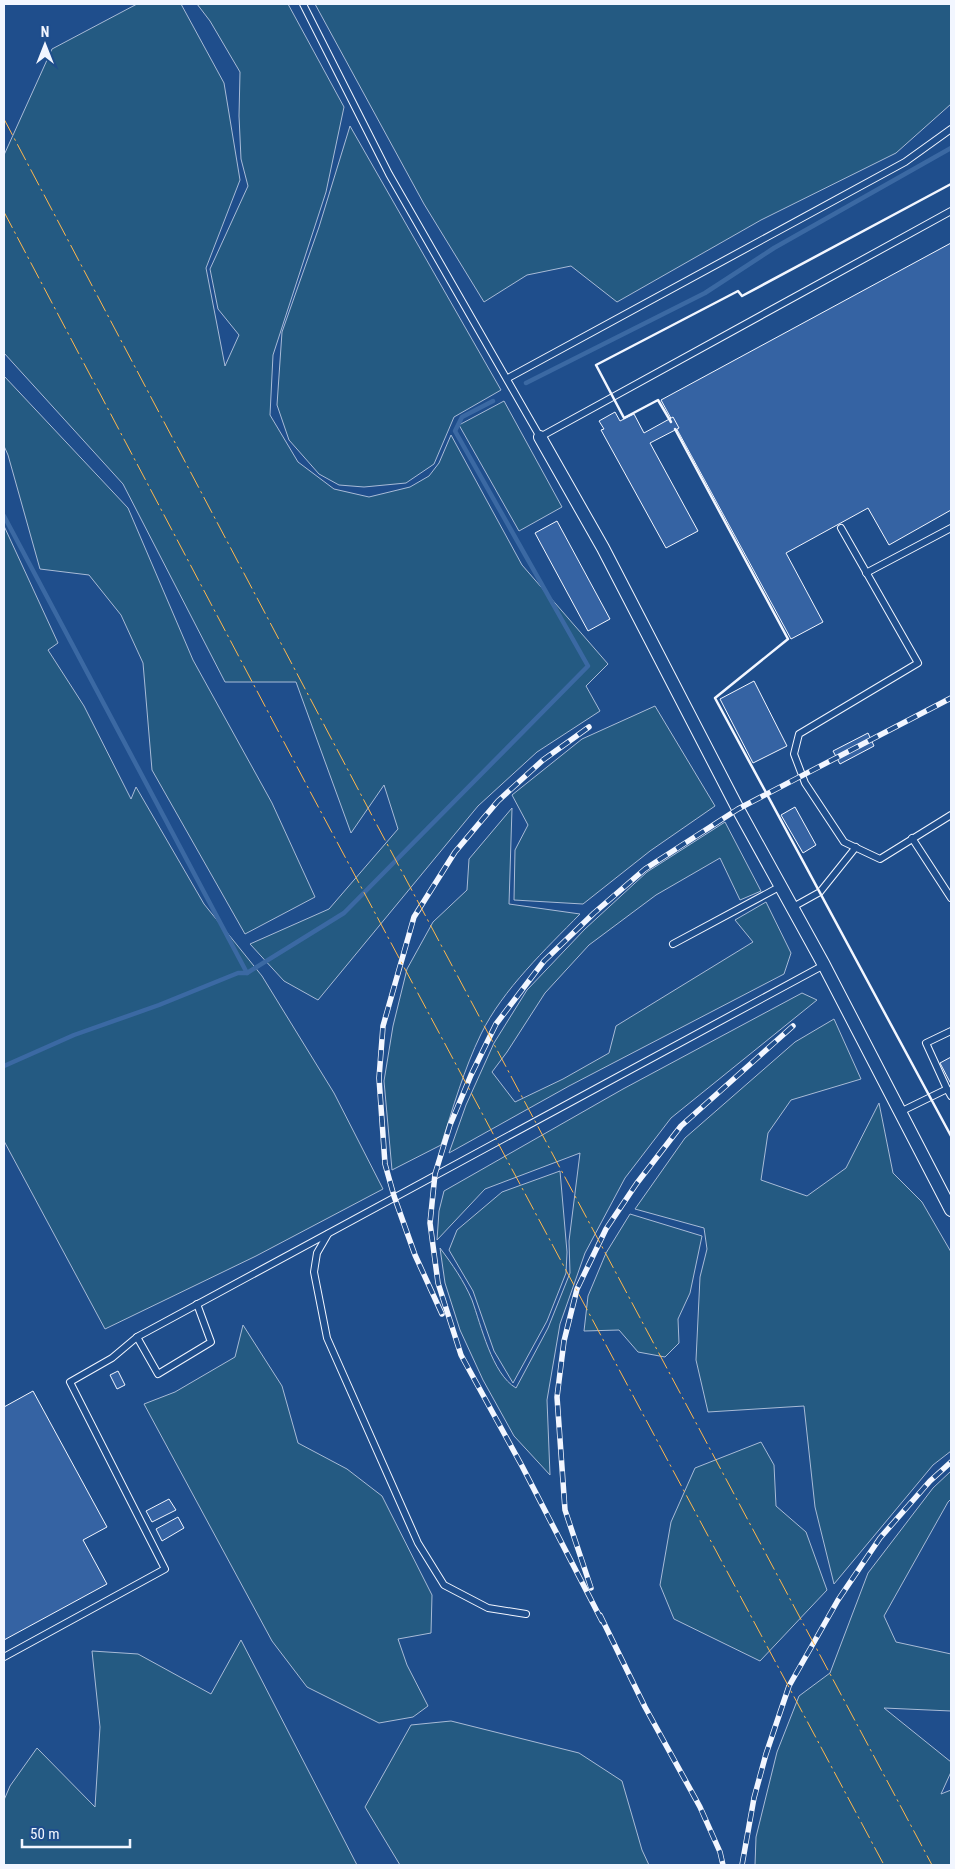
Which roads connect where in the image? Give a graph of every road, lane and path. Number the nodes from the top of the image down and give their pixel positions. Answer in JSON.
{"nodes":[{"id":1,"x":303,"y":4,"type":"edge"},
{"id":2,"x":951,"y":129,"type":"edge"},
{"id":3,"x":951,"y":212,"type":"edge"},
{"id":4,"x":508,"y":378,"type":"junction"},
{"id":5,"x":540,"y":437,"type":"junction"},
{"id":6,"x":841,"y":528,"type":"dead end"},
{"id":7,"x":951,"y":528,"type":"edge"},
{"id":8,"x":866,"y":573,"type":"junction"},
{"id":9,"x":951,"y":815,"type":"edge"},
{"id":10,"x":912,"y":838,"type":"junction"},
{"id":11,"x":856,"y":847,"type":"junction"},
{"id":12,"x":780,"y":886,"type":"junction"},
{"id":13,"x":951,"y":898,"type":"edge"},
{"id":14,"x":793,"y":907,"type":"junction"},
{"id":15,"x":673,"y":944,"type":"dead end"},
{"id":16,"x":824,"y":964,"type":"junction"},
{"id":17,"x":951,"y":1030,"type":"edge"},
{"id":18,"x":947,"y":1089,"type":"junction"},
{"id":19,"x":951,"y":1096,"type":"edge"},
{"id":20,"x":900,"y":1112,"type":"junction"},
{"id":21,"x":951,"y":1210,"type":"edge"},
{"id":22,"x":329,"y":1233,"type":"junction"},
{"id":23,"x":197,"y":1304,"type":"junction"},
{"id":24,"x":137,"y":1337,"type":"junction"},
{"id":25,"x":526,"y":1614,"type":"dead end"},
{"id":26,"x":4,"y":1657,"type":"edge"}],
"edges":[{"from":1,"to":4,"type":"lane"},
{"from":2,"to":4,"type":"lane"},
{"from":3,"to":5,"type":"lane"},
{"from":4,"to":5,"type":"lane"},
{"from":5,"to":12,"type":"street"},
{"from":6,"to":8,"type":"lane"},
{"from":7,"to":8,"type":"lane"},
{"from":8,"to":11,"type":"lane"},
{"from":9,"to":10,"type":"lane"},
{"from":10,"to":11,"type":"lane"},
{"from":10,"to":13,"type":"lane"},
{"from":11,"to":14,"type":"lane"},
{"from":12,"to":14,"type":"street"},
{"from":12,"to":15,"type":"lane"},
{"from":14,"to":16,"type":"street"},
{"from":16,"to":20,"type":"street"},
{"from":16,"to":22,"type":"lane"},
{"from":17,"to":18,"type":"lane"},
{"from":18,"to":19,"type":"lane"},
{"from":18,"to":20,"type":"lane"},
{"from":20,"to":21,"type":"street"},
{"from":22,"to":23,"type":"lane"},
{"from":22,"to":25,"type":"lane"},
{"from":23,"to":24,"type":"lane"},
{"from":23,"to":24,"type":"lane"},
{"from":24,"to":26,"type":"lane"}]}
